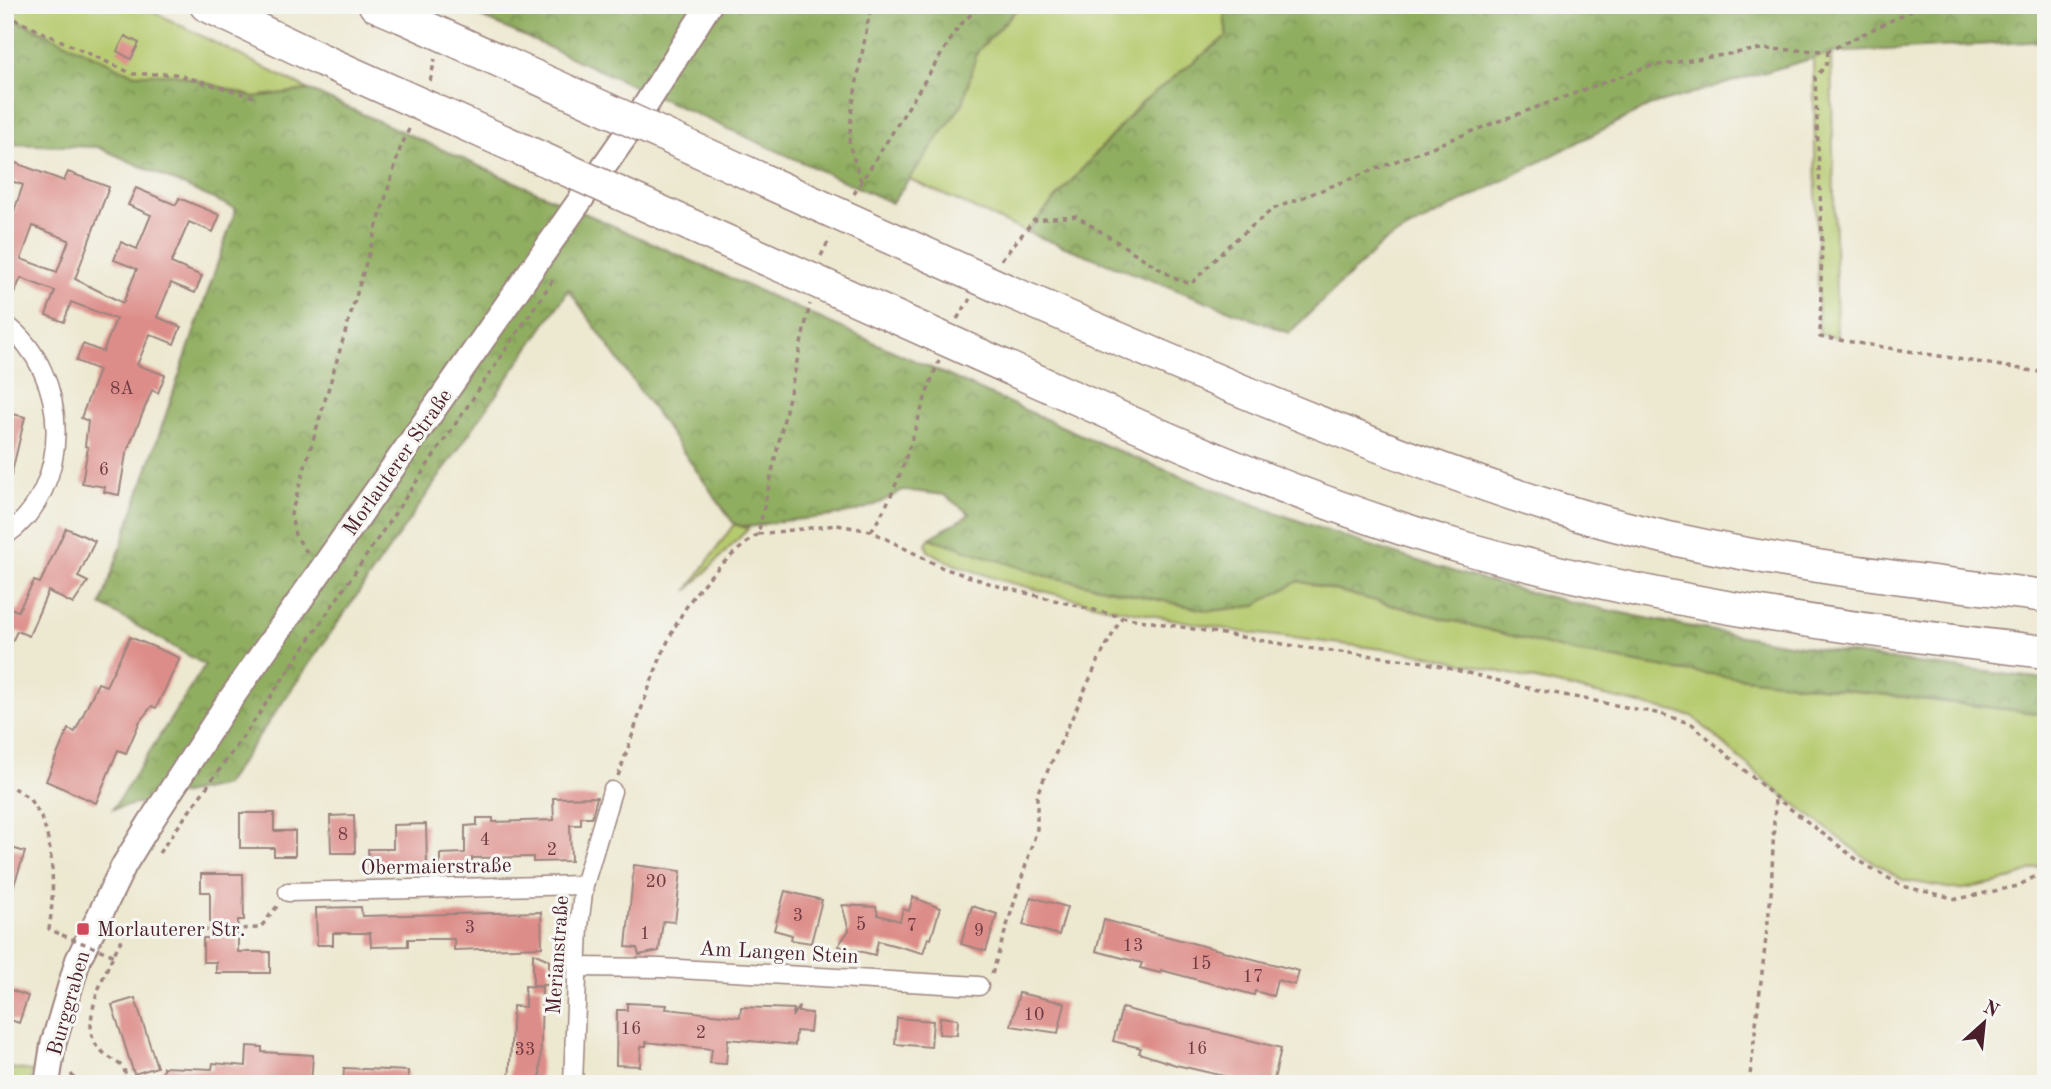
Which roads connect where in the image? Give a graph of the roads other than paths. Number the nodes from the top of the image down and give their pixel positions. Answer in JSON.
{"nodes":[{"id":1,"x":206,"y":5,"type":"edge"},
{"id":2,"x":709,"y":5,"type":"edge"},
{"id":3,"x":389,"y":11,"type":"edge"},
{"id":4,"x":5,"y":324,"type":"edge"},
{"id":5,"x":5,"y":536,"type":"edge"},
{"id":6,"x":2046,"y":596,"type":"edge"},
{"id":7,"x":2046,"y":652,"type":"edge"},
{"id":8,"x":612,"y":791,"type":"road end"},
{"id":9,"x":584,"y":885,"type":"junction"},
{"id":10,"x":288,"y":892,"type":"road end"},
{"id":11,"x":98,"y":934,"type":"joint"},
{"id":12,"x":577,"y":967,"type":"junction"},
{"id":13,"x":979,"y":986,"type":"road end"},
{"id":14,"x":47,"y":1084,"type":"edge"},
{"id":15,"x":573,"y":1084,"type":"edge"}],
"edges":[{"from":1,"to":7,"type":"highway","bridge":true},
{"from":2,"to":11,"type":"street","name":"Morlauterer Straße"},
{"from":3,"to":6,"type":"highway","bridge":true},
{"from":4,"to":5,"type":"street"},
{"from":8,"to":9,"type":"street","name":"Merianstraße"},
{"from":9,"to":10,"type":"street","name":"Obermaierstraße"},
{"from":9,"to":12,"type":"street","name":"Merianstraße"},
{"from":11,"to":14,"type":"street","name":"Burggraben"},
{"from":12,"to":13,"type":"street","name":"Am Langen Stein"},
{"from":12,"to":15,"type":"street","name":"Merianstraße"}]}
